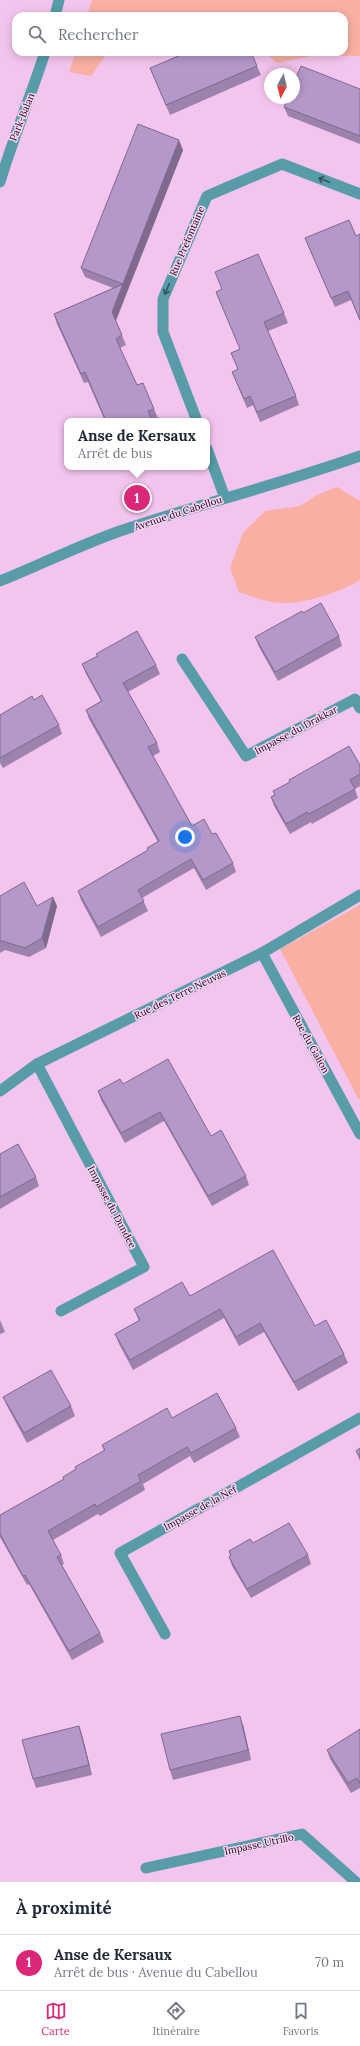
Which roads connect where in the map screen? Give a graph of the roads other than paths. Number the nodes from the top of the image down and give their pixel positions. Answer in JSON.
{"nodes":[{"id":1,"x":59,"y":0,"type":"edge"},
{"id":2,"x":56,"y":12,"type":"edge"},
{"id":3,"x":44,"y":56,"type":"edge"},
{"id":4,"x":0,"y":182,"type":"edge"},
{"id":5,"x":360,"y":194,"type":"edge"},
{"id":6,"x":195,"y":418,"type":"edge"},
{"id":7,"x":360,"y":456,"type":"edge"},
{"id":8,"x":210,"y":457,"type":"edge"},
{"id":9,"x":225,"y":498,"type":"junction"},
{"id":10,"x":0,"y":581,"type":"edge"},
{"id":11,"x":182,"y":660,"type":"dead end"},
{"id":12,"x":360,"y":708,"type":"edge"},
{"id":13,"x":360,"y":895,"type":"edge"},
{"id":14,"x":262,"y":953,"type":"junction"},
{"id":15,"x":37,"y":1064,"type":"junction"},
{"id":16,"x":0,"y":1091,"type":"edge"},
{"id":17,"x":355,"y":1113,"type":"edge"},
{"id":18,"x":360,"y":1134,"type":"edge"},
{"id":19,"x":62,"y":1311,"type":"dead end"},
{"id":20,"x":360,"y":1418,"type":"edge"},
{"id":21,"x":165,"y":1634,"type":"dead end"},
{"id":22,"x":146,"y":1868,"type":"dead end"},
{"id":23,"x":356,"y":1882,"type":"edge"}],
"edges":[{"from":1,"to":2,"type":"street"},
{"from":3,"to":4,"type":"street","name":"Park-Balan"},
{"from":5,"to":6,"type":"street","name":"Rue Préfontaine","one_way":true},
{"from":7,"to":9,"type":"street","name":"Avenue du Cabellou"},
{"from":8,"to":9,"type":"street"},
{"from":9,"to":10,"type":"street","name":"Avenue du Cabellou"},
{"from":11,"to":12,"type":"street","name":"Impasse du Drakkar"},
{"from":13,"to":14,"type":"street","name":"Rue des Terre Neuvas"},
{"from":14,"to":15,"type":"street","name":"Rue des Terre Neuvas"},
{"from":14,"to":17,"type":"street","name":"Rue du Galion"},
{"from":15,"to":16,"type":"street","name":"Rue des Terre Neuvas"},
{"from":15,"to":19,"type":"street","name":"Impasse du Dundee"},
{"from":17,"to":18,"type":"street","name":"Rue du Galion"},
{"from":20,"to":21,"type":"street","name":"Impasse de la Nef"},
{"from":22,"to":23,"type":"street","name":"Impasse Utrillo"}]}
